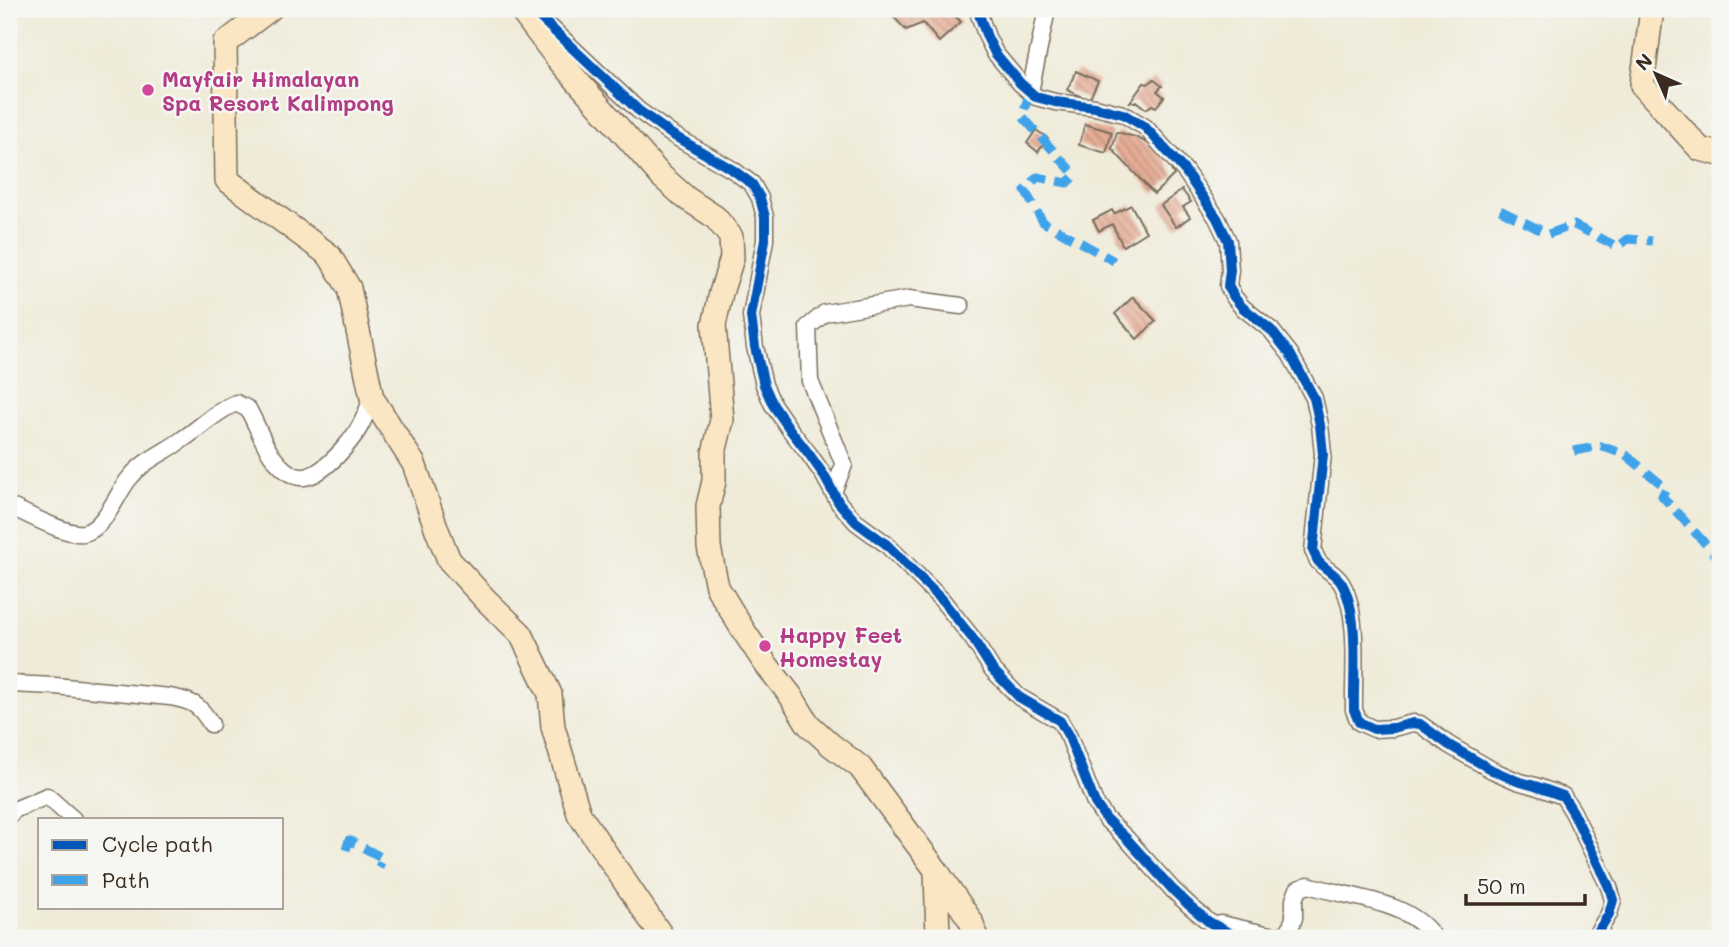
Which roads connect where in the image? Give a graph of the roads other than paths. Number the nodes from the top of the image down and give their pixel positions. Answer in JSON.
{"nodes":[{"id":1,"x":270,"y":9,"type":"edge"},
{"id":2,"x":520,"y":9,"type":"edge"},
{"id":3,"x":531,"y":9,"type":"edge"},
{"id":4,"x":977,"y":9,"type":"edge"},
{"id":5,"x":1047,"y":9,"type":"edge"},
{"id":6,"x":1652,"y":9,"type":"edge"},
{"id":7,"x":1030,"y":92,"type":"junction"},
{"id":8,"x":1720,"y":154,"type":"edge"},
{"id":9,"x":961,"y":306,"type":"dead end"},
{"id":10,"x":372,"y":398,"type":"junction"},
{"id":11,"x":833,"y":492,"type":"junction"},
{"id":12,"x":9,"y":506,"type":"edge"},
{"id":13,"x":9,"y":684,"type":"edge"},
{"id":14,"x":211,"y":724,"type":"dead end"},
{"id":15,"x":9,"y":816,"type":"edge"},
{"id":16,"x":72,"y":818,"type":"edge"},
{"id":17,"x":936,"y":870,"type":"junction"},
{"id":18,"x":1209,"y":922,"type":"junction"},
{"id":19,"x":663,"y":938,"type":"edge"},
{"id":20,"x":938,"y":938,"type":"edge"},
{"id":21,"x":976,"y":938,"type":"edge"},
{"id":22,"x":1238,"y":938,"type":"edge"},
{"id":23,"x":1434,"y":938,"type":"edge"},
{"id":24,"x":1594,"y":938,"type":"edge"}],
"edges":[{"from":1,"to":10,"type":"street"},
{"from":2,"to":17,"type":"street"},
{"from":3,"to":11,"type":"street"},
{"from":4,"to":7,"type":"street"},
{"from":5,"to":7,"type":"street"},
{"from":6,"to":8,"type":"street"},
{"from":7,"to":24,"type":"street"},
{"from":9,"to":11,"type":"street"},
{"from":10,"to":12,"type":"street"},
{"from":10,"to":19,"type":"street"},
{"from":11,"to":18,"type":"street"},
{"from":13,"to":14,"type":"street"},
{"from":15,"to":16,"type":"street"},
{"from":17,"to":20,"type":"street"},
{"from":17,"to":21,"type":"street"},
{"from":18,"to":22,"type":"street"},
{"from":18,"to":23,"type":"street"}]}
